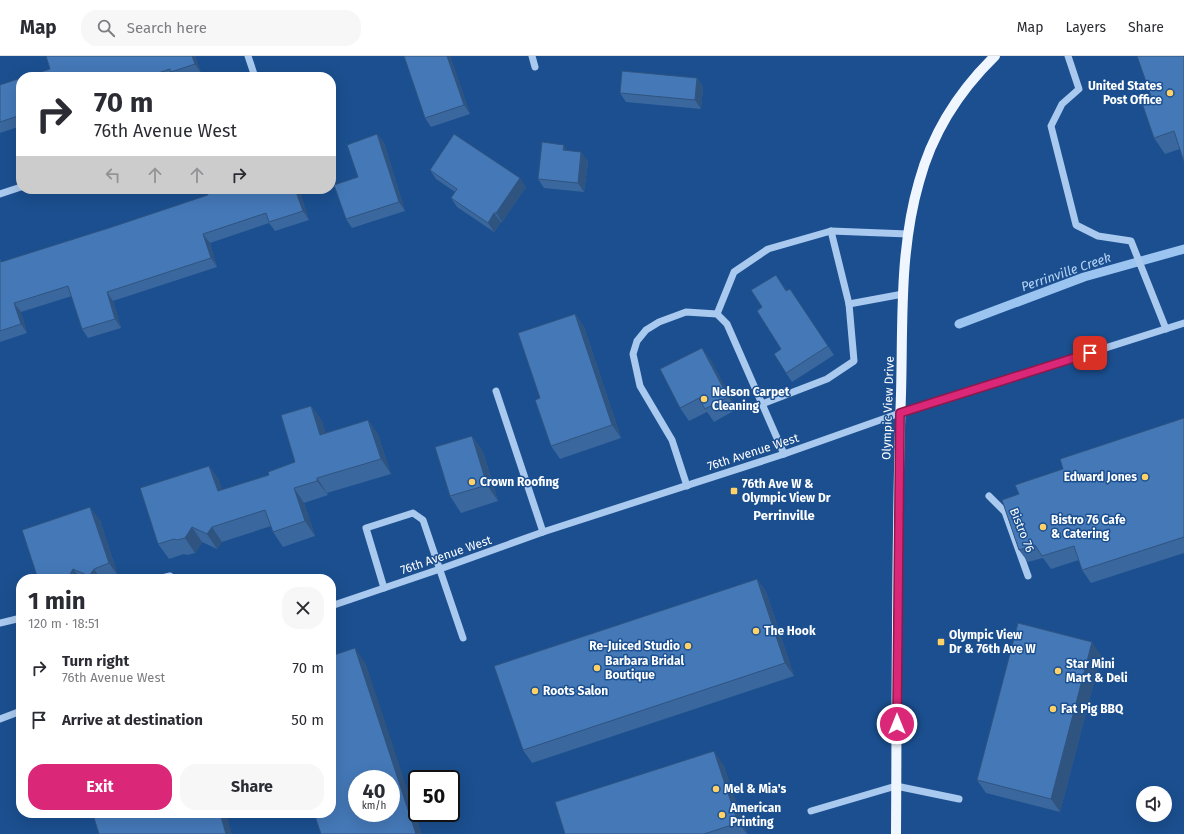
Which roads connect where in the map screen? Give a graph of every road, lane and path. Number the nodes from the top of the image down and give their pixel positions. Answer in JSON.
{"nodes":[{"id":1,"x":248,"y":56,"type":"edge"},
{"id":2,"x":532,"y":56,"type":"edge"},
{"id":3,"x":995,"y":56,"type":"edge"},
{"id":4,"x":1068,"y":56,"type":"edge"},
{"id":5,"x":535,"y":67,"type":"dead end"},
{"id":6,"x":253,"y":72,"type":"edge"},
{"id":7,"x":16,"y":188,"type":"edge"},
{"id":8,"x":0,"y":194,"type":"edge"},
{"id":9,"x":831,"y":231,"type":"junction"},
{"id":10,"x":908,"y":234,"type":"junction"},
{"id":11,"x":903,"y":294,"type":"junction"},
{"id":12,"x":849,"y":304,"type":"junction"},
{"id":13,"x":717,"y":314,"type":"junction"},
{"id":14,"x":1184,"y":323,"type":"edge"},
{"id":15,"x":1166,"y":329,"type":"junction"},
{"id":16,"x":496,"y":391,"type":"dead end"},
{"id":17,"x":762,"y":404,"type":"junction"},
{"id":18,"x":900,"y":413,"type":"junction"},
{"id":19,"x":784,"y":454,"type":"junction"},
{"id":20,"x":687,"y":486,"type":"junction"},
{"id":21,"x":989,"y":496,"type":"dead end"},
{"id":22,"x":543,"y":532,"type":"junction"},
{"id":23,"x":440,"y":569,"type":"junction"},
{"id":24,"x":1028,"y":576,"type":"dead end"},
{"id":25,"x":384,"y":588,"type":"junction"},
{"id":26,"x":336,"y":604,"type":"edge"},
{"id":27,"x":16,"y":619,"type":"edge"},
{"id":28,"x":0,"y":623,"type":"edge"},
{"id":29,"x":463,"y":638,"type":"dead end"},
{"id":30,"x":16,"y":714,"type":"edge"},
{"id":31,"x":0,"y":719,"type":"edge"},
{"id":32,"x":896,"y":786,"type":"junction"},
{"id":33,"x":959,"y":799,"type":"dead end"},
{"id":34,"x":811,"y":810,"type":"dead end"},
{"id":35,"x":896,"y":834,"type":"edge"}],
"edges":[{"from":1,"to":6,"type":"street"},
{"from":2,"to":5,"type":"street"},
{"from":3,"to":10,"type":"main road","name":"Olympic View Drive"},
{"from":4,"to":15,"type":"street"},
{"from":7,"to":8,"type":"street"},
{"from":9,"to":10,"type":"street"},
{"from":9,"to":12,"type":"street"},
{"from":9,"to":13,"type":"street"},
{"from":10,"to":11,"type":"main road","name":"Olympic View Drive"},
{"from":11,"to":12,"type":"street"},
{"from":11,"to":18,"type":"main road","name":"Olympic View Drive"},
{"from":12,"to":17,"type":"street"},
{"from":13,"to":17,"type":"street"},
{"from":13,"to":20,"type":"street"},
{"from":14,"to":15,"type":"street","name":"76th Avenue West"},
{"from":15,"to":18,"type":"street","name":"76th Avenue West"},
{"from":16,"to":22,"type":"street"},
{"from":17,"to":19,"type":"street"},
{"from":18,"to":19,"type":"street","name":"76th Avenue West"},
{"from":18,"to":32,"type":"main road","name":"Olympic View Drive"},
{"from":19,"to":20,"type":"street","name":"76th Avenue West"},
{"from":20,"to":22,"type":"street","name":"76th Avenue West"},
{"from":21,"to":24,"type":"street","name":"Bistro 76"},
{"from":22,"to":23,"type":"street","name":"76th Avenue West"},
{"from":23,"to":25,"type":"street","name":"76th Avenue West"},
{"from":23,"to":25,"type":"street"},
{"from":23,"to":29,"type":"street"},
{"from":25,"to":26,"type":"street","name":"76th Avenue West"},
{"from":27,"to":28,"type":"street"},
{"from":30,"to":31,"type":"street"},
{"from":32,"to":33,"type":"street"},
{"from":32,"to":34,"type":"street"},
{"from":32,"to":35,"type":"main road","name":"Olympic View Drive"}]}
